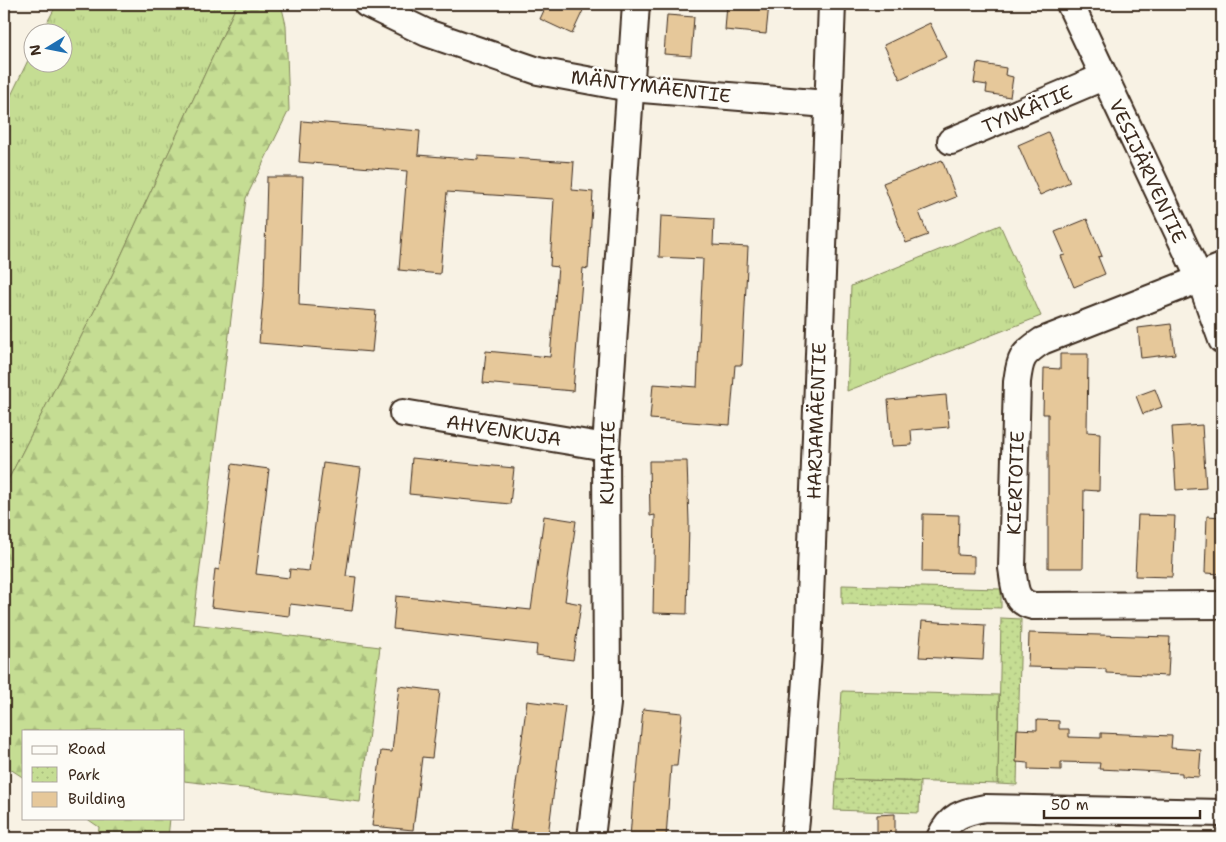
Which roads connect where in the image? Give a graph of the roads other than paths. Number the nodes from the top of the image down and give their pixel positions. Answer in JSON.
{"nodes":[{"id":1,"x":367,"y":4,"type":"edge"},
{"id":2,"x":636,"y":4,"type":"edge"},
{"id":3,"x":832,"y":4,"type":"edge"},
{"id":4,"x":1070,"y":4,"type":"edge"},
{"id":5,"x":1103,"y":77,"type":"junction"},
{"id":6,"x":630,"y":88,"type":"junction"},
{"id":7,"x":827,"y":104,"type":"junction"},
{"id":8,"x":951,"y":141,"type":"dead end"},
{"id":9,"x":1211,"y":273,"type":"edge"},
{"id":10,"x":1222,"y":340,"type":"edge"},
{"id":11,"x":403,"y":413,"type":"dead end"},
{"id":12,"x":606,"y":447,"type":"junction"},
{"id":13,"x":1222,"y":605,"type":"edge"},
{"id":14,"x":1222,"y":814,"type":"edge"},
{"id":15,"x":591,"y":838,"type":"edge"},
{"id":16,"x":794,"y":838,"type":"edge"},
{"id":17,"x":940,"y":838,"type":"edge"}],
"edges":[{"from":1,"to":6,"type":"street","name":"MÄNTYMÄENTIE"},
{"from":2,"to":6,"type":"street","name":"KUHATIE"},
{"from":3,"to":7,"type":"street","name":"HARJAMÄENTIE"},
{"from":4,"to":5,"type":"street","name":"VESIJÄRVENTIE"},
{"from":5,"to":8,"type":"street","name":"TYNKÄTIE"},
{"from":5,"to":9,"type":"street","name":"VESIJÄRVENTIE"},
{"from":6,"to":7,"type":"street","name":"MÄNTYMÄENTIE"},
{"from":6,"to":12,"type":"street","name":"KUHATIE"},
{"from":7,"to":16,"type":"street","name":"HARJAMÄENTIE"},
{"from":9,"to":10,"type":"street","name":"VESIJÄRVENTIE"},
{"from":9,"to":13,"type":"street","name":"KIERTOTIE"},
{"from":11,"to":12,"type":"street","name":"AHVENKUJA"},
{"from":12,"to":15,"type":"street","name":"KUHATIE"},
{"from":14,"to":17,"type":"street"}]}
